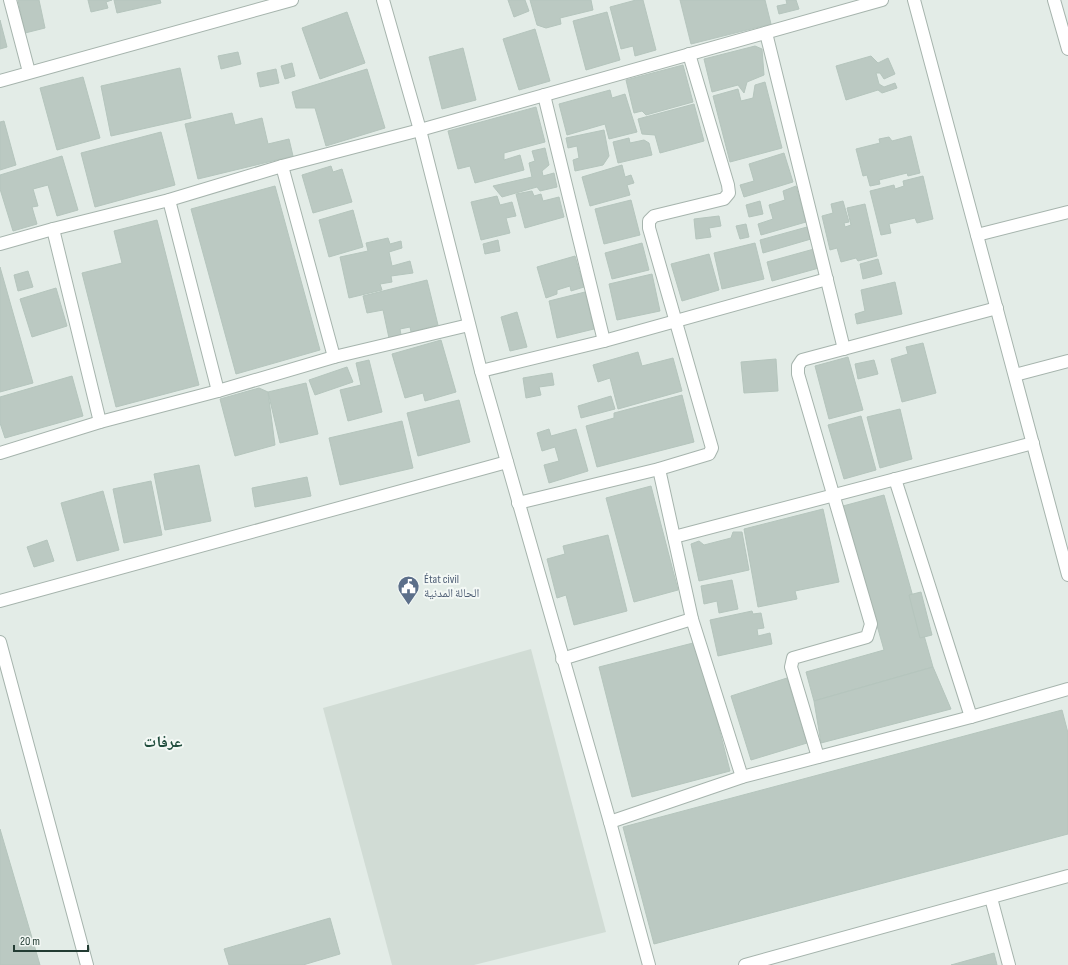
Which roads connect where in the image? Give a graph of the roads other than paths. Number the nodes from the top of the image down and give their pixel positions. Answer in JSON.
{"nodes":[{"id":1,"x":10,"y":0,"type":"edge"},
{"id":2,"x":292,"y":0,"type":"edge"},
{"id":3,"x":382,"y":0,"type":"edge"},
{"id":4,"x":882,"y":0,"type":"edge"},
{"id":5,"x":914,"y":0,"type":"edge"},
{"id":6,"x":1054,"y":0,"type":"edge"},
{"id":7,"x":269,"y":3,"type":"edge"},
{"id":8,"x":766,"y":33,"type":"junction"},
{"id":9,"x":1068,"y":49,"type":"edge"},
{"id":10,"x":689,"y":54,"type":"junction"},
{"id":11,"x":29,"y":72,"type":"junction"},
{"id":12,"x":0,"y":81,"type":"edge"},
{"id":13,"x":544,"y":95,"type":"junction"},
{"id":14,"x":420,"y":130,"type":"junction"},
{"id":15,"x":282,"y":166,"type":"junction"},
{"id":16,"x":169,"y":200,"type":"junction"},
{"id":17,"x":1068,"y":212,"type":"edge"},
{"id":18,"x":53,"y":229,"type":"junction"},
{"id":19,"x":977,"y":235,"type":"junction"},
{"id":20,"x":0,"y":244,"type":"edge"},
{"id":21,"x":827,"y":279,"type":"junction"},
{"id":22,"x":997,"y":308,"type":"junction"},
{"id":23,"x":676,"y":321,"type":"junction"},
{"id":24,"x":469,"y":325,"type":"junction"},
{"id":25,"x":604,"y":340,"type":"junction"},
{"id":26,"x":844,"y":349,"type":"junction"},
{"id":27,"x":334,"y":357,"type":"junction"},
{"id":28,"x":1068,"y":361,"type":"edge"},
{"id":29,"x":481,"y":371,"type":"junction"},
{"id":30,"x":1015,"y":375,"type":"junction"},
{"id":31,"x":218,"y":391,"type":"junction"},
{"id":32,"x":100,"y":422,"type":"junction"},
{"id":33,"x":1033,"y":443,"type":"junction"},
{"id":34,"x":0,"y":453,"type":"edge"},
{"id":35,"x":507,"y":462,"type":"junction"},
{"id":36,"x":659,"y":469,"type":"junction"},
{"id":37,"x":895,"y":479,"type":"junction"},
{"id":38,"x":834,"y":495,"type":"junction"},
{"id":39,"x":518,"y":502,"type":"junction"},
{"id":40,"x":674,"y":537,"type":"junction"},
{"id":41,"x":1068,"y":574,"type":"edge"},
{"id":42,"x":0,"y":601,"type":"edge"},
{"id":43,"x":692,"y":619,"type":"junction"},
{"id":44,"x":0,"y":642,"type":"edge"},
{"id":45,"x":562,"y":659,"type":"junction"},
{"id":46,"x":1068,"y":689,"type":"edge"},
{"id":47,"x":971,"y":717,"type":"junction"},
{"id":48,"x":818,"y":757,"type":"junction"},
{"id":49,"x":742,"y":777,"type":"junction"},
{"id":50,"x":610,"y":822,"type":"junction"},
{"id":51,"x":1068,"y":876,"type":"edge"},
{"id":52,"x":991,"y":898,"type":"junction"},
{"id":53,"x":759,"y":963,"type":"edge"},
{"id":54,"x":87,"y":965,"type":"edge"},
{"id":55,"x":649,"y":965,"type":"edge"},
{"id":56,"x":745,"y":965,"type":"edge"},
{"id":57,"x":1009,"y":965,"type":"edge"}],
"edges":[{"from":1,"to":11,"type":"street"},
{"from":2,"to":7,"type":"street"},
{"from":3,"to":14,"type":"street"},
{"from":4,"to":8,"type":"street"},
{"from":5,"to":19,"type":"street"},
{"from":6,"to":9,"type":"street"},
{"from":7,"to":11,"type":"street"},
{"from":8,"to":10,"type":"street"},
{"from":8,"to":21,"type":"street"},
{"from":10,"to":13,"type":"street"},
{"from":10,"to":23,"type":"street"},
{"from":11,"to":12,"type":"street"},
{"from":13,"to":14,"type":"street"},
{"from":13,"to":25,"type":"street"},
{"from":14,"to":15,"type":"street"},
{"from":14,"to":24,"type":"street"},
{"from":15,"to":16,"type":"street"},
{"from":15,"to":27,"type":"street"},
{"from":16,"to":18,"type":"street"},
{"from":16,"to":31,"type":"street"},
{"from":17,"to":19,"type":"street"},
{"from":18,"to":20,"type":"street"},
{"from":18,"to":32,"type":"street"},
{"from":19,"to":22,"type":"street"},
{"from":21,"to":23,"type":"street"},
{"from":21,"to":26,"type":"street"},
{"from":22,"to":26,"type":"street"},
{"from":22,"to":30,"type":"street"},
{"from":23,"to":25,"type":"street"},
{"from":23,"to":36,"type":"street"},
{"from":24,"to":27,"type":"street"},
{"from":24,"to":29,"type":"street"},
{"from":25,"to":29,"type":"street"},
{"from":26,"to":38,"type":"street"},
{"from":27,"to":31,"type":"street"},
{"from":28,"to":30,"type":"street"},
{"from":29,"to":35,"type":"street"},
{"from":30,"to":33,"type":"street"},
{"from":31,"to":32,"type":"street"},
{"from":32,"to":34,"type":"street"},
{"from":33,"to":37,"type":"street"},
{"from":33,"to":41,"type":"street"},
{"from":35,"to":39,"type":"street"},
{"from":35,"to":42,"type":"street"},
{"from":36,"to":39,"type":"street"},
{"from":36,"to":40,"type":"street"},
{"from":37,"to":38,"type":"street"},
{"from":37,"to":47,"type":"street"},
{"from":38,"to":40,"type":"street"},
{"from":38,"to":48,"type":"street"},
{"from":39,"to":45,"type":"street"},
{"from":40,"to":43,"type":"street"},
{"from":43,"to":45,"type":"street"},
{"from":43,"to":49,"type":"street"},
{"from":44,"to":54,"type":"street"},
{"from":45,"to":50,"type":"street"},
{"from":46,"to":47,"type":"street"},
{"from":47,"to":48,"type":"street"},
{"from":48,"to":49,"type":"street"},
{"from":49,"to":50,"type":"street"},
{"from":50,"to":55,"type":"street"},
{"from":51,"to":52,"type":"street"},
{"from":52,"to":53,"type":"street"},
{"from":52,"to":57,"type":"street"},
{"from":53,"to":56,"type":"street"}]}
